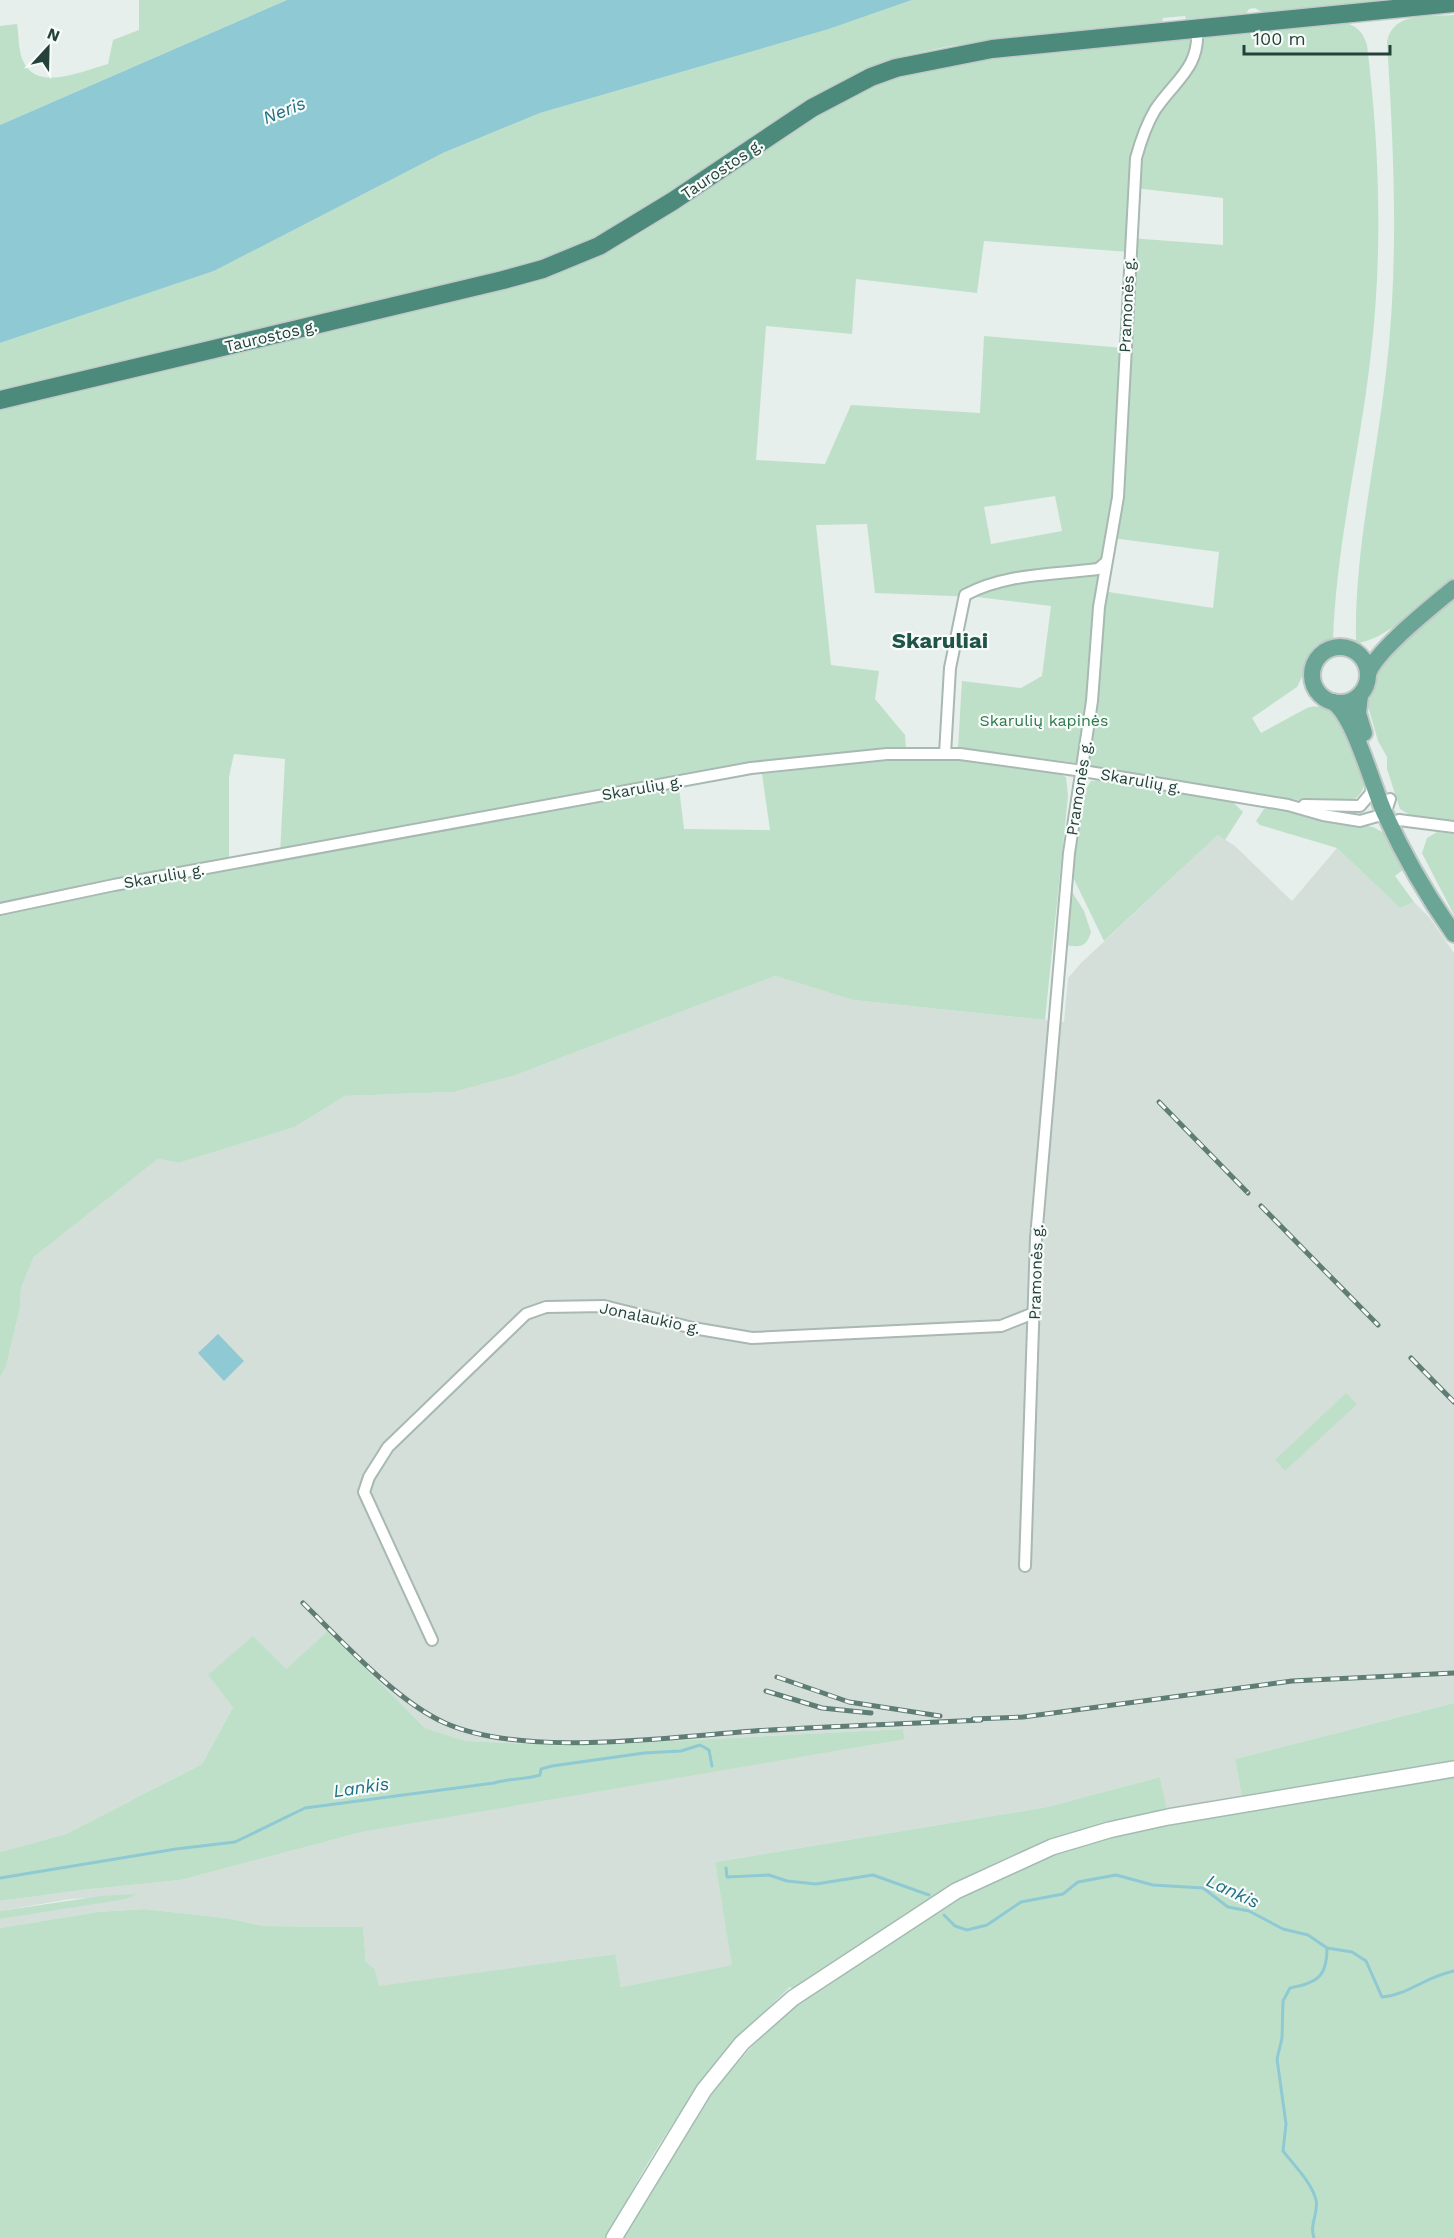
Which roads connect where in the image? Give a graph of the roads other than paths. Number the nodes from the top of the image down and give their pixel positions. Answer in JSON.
{"nodes":[{"id":1,"x":1454,"y":3,"type":"edge"},
{"id":2,"x":1197,"y":29,"type":"junction"},
{"id":3,"x":0,"y":400,"type":"edge"},
{"id":4,"x":1105,"y":563,"type":"junction"},
{"id":5,"x":1454,"y":588,"type":"edge"},
{"id":6,"x":1415,"y":620,"type":"junction"},
{"id":7,"x":1351,"y":649,"type":"junction"},
{"id":8,"x":1368,"y":674,"type":"junction"},
{"id":9,"x":1360,"y":695,"type":"junction"},
{"id":10,"x":1333,"y":702,"type":"junction"},
{"id":11,"x":945,"y":754,"type":"junction"},
{"id":12,"x":1083,"y":771,"type":"junction"},
{"id":13,"x":1372,"y":784,"type":"junction"},
{"id":14,"x":1288,"y":805,"type":"junction"},
{"id":15,"x":1392,"y":811,"type":"junction"},
{"id":16,"x":1454,"y":827,"type":"edge"},
{"id":17,"x":0,"y":909,"type":"edge"},
{"id":18,"x":1454,"y":927,"type":"edge"},
{"id":19,"x":1454,"y":934,"type":"edge"},
{"id":20,"x":1034,"y":1313,"type":"junction"},
{"id":21,"x":1025,"y":1566,"type":"dead end"},
{"id":22,"x":432,"y":1640,"type":"dead end"},
{"id":23,"x":1454,"y":1768,"type":"edge"},
{"id":24,"x":614,"y":2238,"type":"edge"}],
"edges":[{"from":1,"to":2,"type":"highway","name":"Taurostos g."},
{"from":2,"to":3,"type":"highway","name":"Taurostos g."},
{"from":2,"to":4,"type":"street","name":"Pramonės g."},
{"from":4,"to":11,"type":"street"},
{"from":4,"to":12,"type":"street","name":"Pramonės g."},
{"from":5,"to":6,"type":"main road"},
{"from":6,"to":7,"type":"main road"},
{"from":6,"to":8,"type":"main road"},
{"from":7,"to":8,"type":"main road"},
{"from":7,"to":10,"type":"main road"},
{"from":8,"to":9,"type":"main road"},
{"from":9,"to":10,"type":"main road"},
{"from":9,"to":15,"type":"main road"},
{"from":10,"to":13,"type":"main road"},
{"from":11,"to":12,"type":"street","name":"Skarulių g."},
{"from":11,"to":17,"type":"street","name":"Skarulių g."},
{"from":12,"to":14,"type":"street","name":"Skarulių g."},
{"from":12,"to":20,"type":"street","name":"Pramonės g."},
{"from":13,"to":14,"type":"street","name":"Skarulių g."},
{"from":13,"to":15,"type":"main road"},
{"from":14,"to":15,"type":"street","name":"Skarulių g."},
{"from":15,"to":16,"type":"street","name":"Skarulių g."},
{"from":15,"to":18,"type":"main road"},
{"from":15,"to":19,"type":"main road"},
{"from":20,"to":21,"type":"street","name":"Pramonės g."},
{"from":20,"to":22,"type":"street","name":"Jonalaukio g."},
{"from":23,"to":24,"type":"main road"}]}
